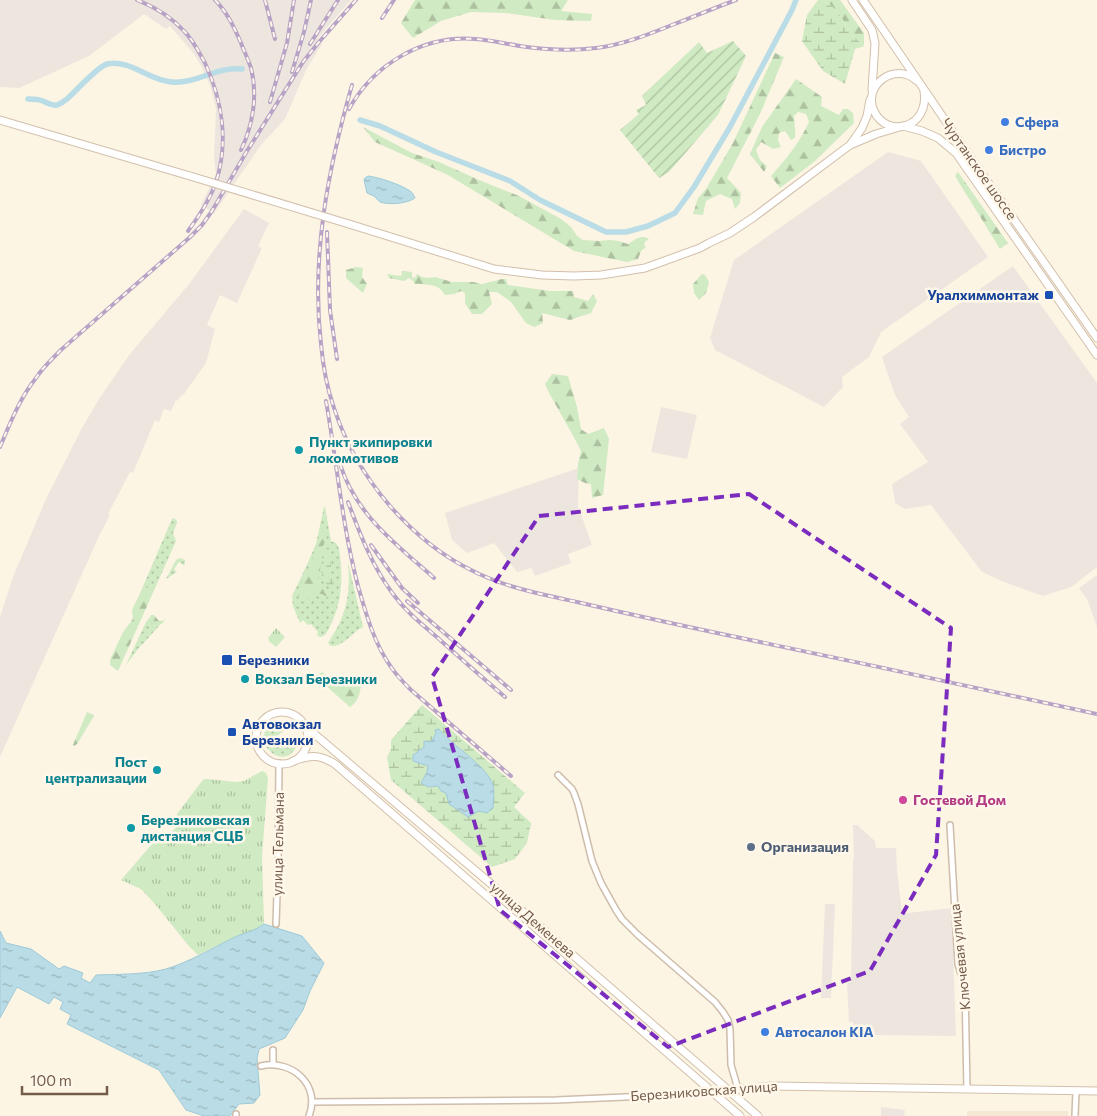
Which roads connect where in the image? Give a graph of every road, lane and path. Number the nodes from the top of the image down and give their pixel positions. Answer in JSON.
{"nodes":[{"id":1,"x":852,"y":0,"type":"edge"},
{"id":2,"x":863,"y":0,"type":"edge"},
{"id":3,"x":921,"y":86,"type":"junction"},
{"id":4,"x":872,"y":93,"type":"junction"},
{"id":5,"x":0,"y":120,"type":"edge"},
{"id":6,"x":903,"y":126,"type":"junction"},
{"id":7,"x":850,"y":145,"type":"junction"},
{"id":8,"x":1097,"y":338,"type":"edge"},
{"id":9,"x":1097,"y":355,"type":"edge"},
{"id":10,"x":305,"y":726,"type":"junction"},
{"id":11,"x":293,"y":761,"type":"junction"},
{"id":12,"x":279,"y":764,"type":"junction"},
{"id":13,"x":558,"y":775,"type":"dead end"},
{"id":14,"x":950,"y":825,"type":"dead end"},
{"id":15,"x":276,"y":924,"type":"dead end"},
{"id":16,"x":273,"y":1050,"type":"dead end"},
{"id":17,"x":273,"y":1064,"type":"junction"},
{"id":18,"x":262,"y":1066,"type":"dead end"},
{"id":19,"x":738,"y":1089,"type":"junction"},
{"id":20,"x":967,"y":1089,"type":"junction"},
{"id":21,"x":728,"y":1090,"type":"junction"},
{"id":22,"x":1076,"y":1091,"type":"junction"},
{"id":23,"x":712,"y":1092,"type":"junction"},
{"id":24,"x":1097,"y":1092,"type":"edge"},
{"id":25,"x":312,"y":1102,"type":"junction"},
{"id":26,"x":309,"y":1116,"type":"edge"},
{"id":27,"x":740,"y":1116,"type":"edge"},
{"id":28,"x":758,"y":1116,"type":"edge"},
{"id":29,"x":1075,"y":1116,"type":"edge"}],
"edges":[{"from":1,"to":4,"type":"street"},
{"from":2,"to":3,"type":"street","name":"Чуртанское шоссе"},
{"from":3,"to":4,"type":"street"},
{"from":3,"to":6,"type":"street"},
{"from":3,"to":8,"type":"street","name":"Чуртанское шоссе"},
{"from":4,"to":6,"type":"street"},
{"from":4,"to":7,"type":"street"},
{"from":5,"to":7,"type":"street","bridge":true},
{"from":6,"to":7,"type":"street"},
{"from":6,"to":9,"type":"street","name":"Чуртанское шоссе"},
{"from":10,"to":11,"type":"street"},
{"from":10,"to":12,"type":"street"},
{"from":10,"to":21,"type":"street","name":"улица Деменева"},
{"from":11,"to":12,"type":"street"},
{"from":11,"to":23,"type":"street","name":"улица Деменева"},
{"from":12,"to":15,"type":"street","name":"улица Тельмана"},
{"from":13,"to":19,"type":"street"},
{"from":14,"to":20,"type":"street","name":"Ключевая улица"},
{"from":16,"to":17,"type":"street"},
{"from":17,"to":18,"type":"street"},
{"from":17,"to":25,"type":"street"},
{"from":19,"to":20,"type":"street","name":"Березниковская улица"},
{"from":19,"to":21,"type":"street","name":"Березниковская улица"},
{"from":20,"to":22,"type":"street","name":"Березниковская улица"},
{"from":21,"to":23,"type":"street","name":"Березниковская улица"},
{"from":21,"to":28,"type":"street","name":"улица Деменева"},
{"from":22,"to":24,"type":"street","name":"Березниковская улица"},
{"from":22,"to":29,"type":"street"},
{"from":23,"to":25,"type":"street","name":"Березниковская улица"},
{"from":23,"to":27,"type":"street","name":"улица Деменева"},
{"from":25,"to":26,"type":"street"}]}
